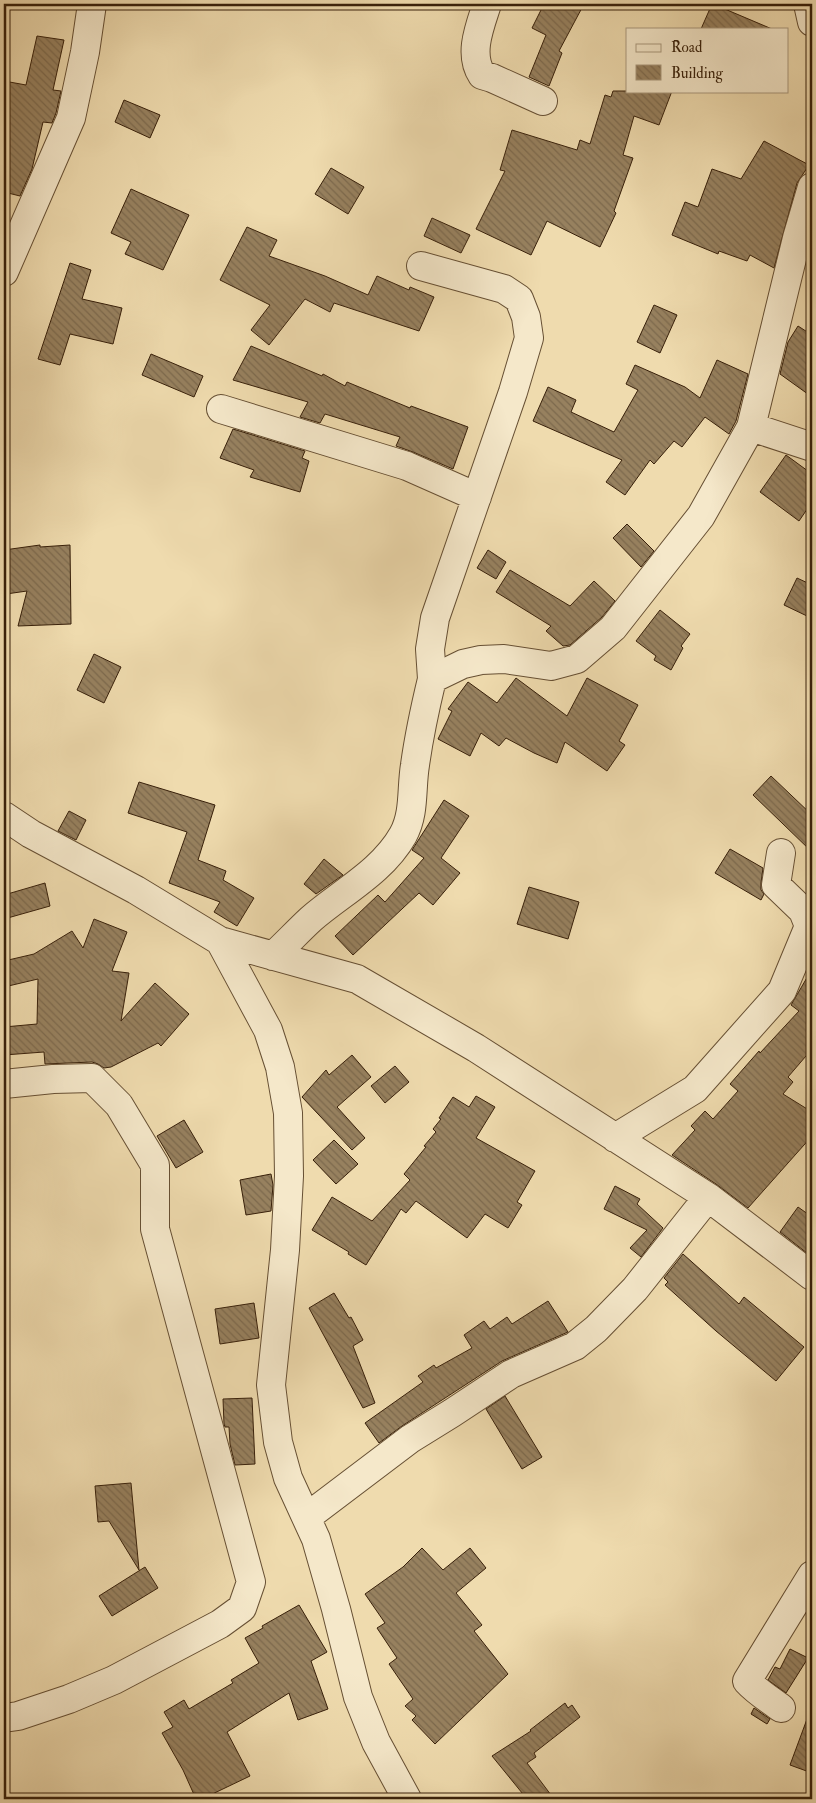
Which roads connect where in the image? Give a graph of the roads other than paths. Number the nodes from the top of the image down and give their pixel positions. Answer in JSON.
{"nodes":[{"id":1,"x":92,"y":4,"type":"edge"},
{"id":2,"x":487,"y":4,"type":"edge"},
{"id":3,"x":808,"y":4,"type":"edge"},
{"id":4,"x":812,"y":22,"type":"edge"},
{"id":5,"x":543,"y":101,"type":"dead end"},
{"id":6,"x":812,"y":187,"type":"edge"},
{"id":7,"x":421,"y":266,"type":"dead end"},
{"id":8,"x":4,"y":272,"type":"edge"},
{"id":9,"x":221,"y":409,"type":"dead end"},
{"id":10,"x":751,"y":427,"type":"junction"},
{"id":11,"x":812,"y":447,"type":"edge"},
{"id":12,"x":477,"y":496,"type":"junction"},
{"id":13,"x":432,"y":679,"type":"junction"},
{"id":14,"x":4,"y":816,"type":"edge"},
{"id":15,"x":781,"y":853,"type":"dead end"},
{"id":16,"x":220,"y":941,"type":"junction"},
{"id":17,"x":273,"y":956,"type":"junction"},
{"id":18,"x":4,"y":1084,"type":"edge"},
{"id":19,"x":614,"y":1138,"type":"junction"},
{"id":20,"x":708,"y":1196,"type":"junction"},
{"id":21,"x":812,"y":1276,"type":"edge"},
{"id":22,"x":307,"y":1517,"type":"junction"},
{"id":23,"x":812,"y":1575,"type":"edge"},
{"id":24,"x":781,"y":1708,"type":"dead end"},
{"id":25,"x":4,"y":1718,"type":"edge"},
{"id":26,"x":407,"y":1799,"type":"edge"}],
"edges":[{"from":1,"to":8,"type":"street"},
{"from":2,"to":5,"type":"street"},
{"from":3,"to":4,"type":"street"},
{"from":6,"to":10,"type":"street"},
{"from":7,"to":12,"type":"street"},
{"from":9,"to":12,"type":"street"},
{"from":10,"to":11,"type":"street"},
{"from":10,"to":13,"type":"street"},
{"from":12,"to":13,"type":"street"},
{"from":13,"to":17,"type":"street"},
{"from":14,"to":16,"type":"street"},
{"from":15,"to":19,"type":"street"},
{"from":16,"to":17,"type":"street"},
{"from":16,"to":22,"type":"street"},
{"from":17,"to":19,"type":"street"},
{"from":18,"to":25,"type":"street"},
{"from":19,"to":20,"type":"street"},
{"from":20,"to":21,"type":"street"},
{"from":20,"to":22,"type":"street"},
{"from":22,"to":26,"type":"street"},
{"from":23,"to":24,"type":"street"}]}
